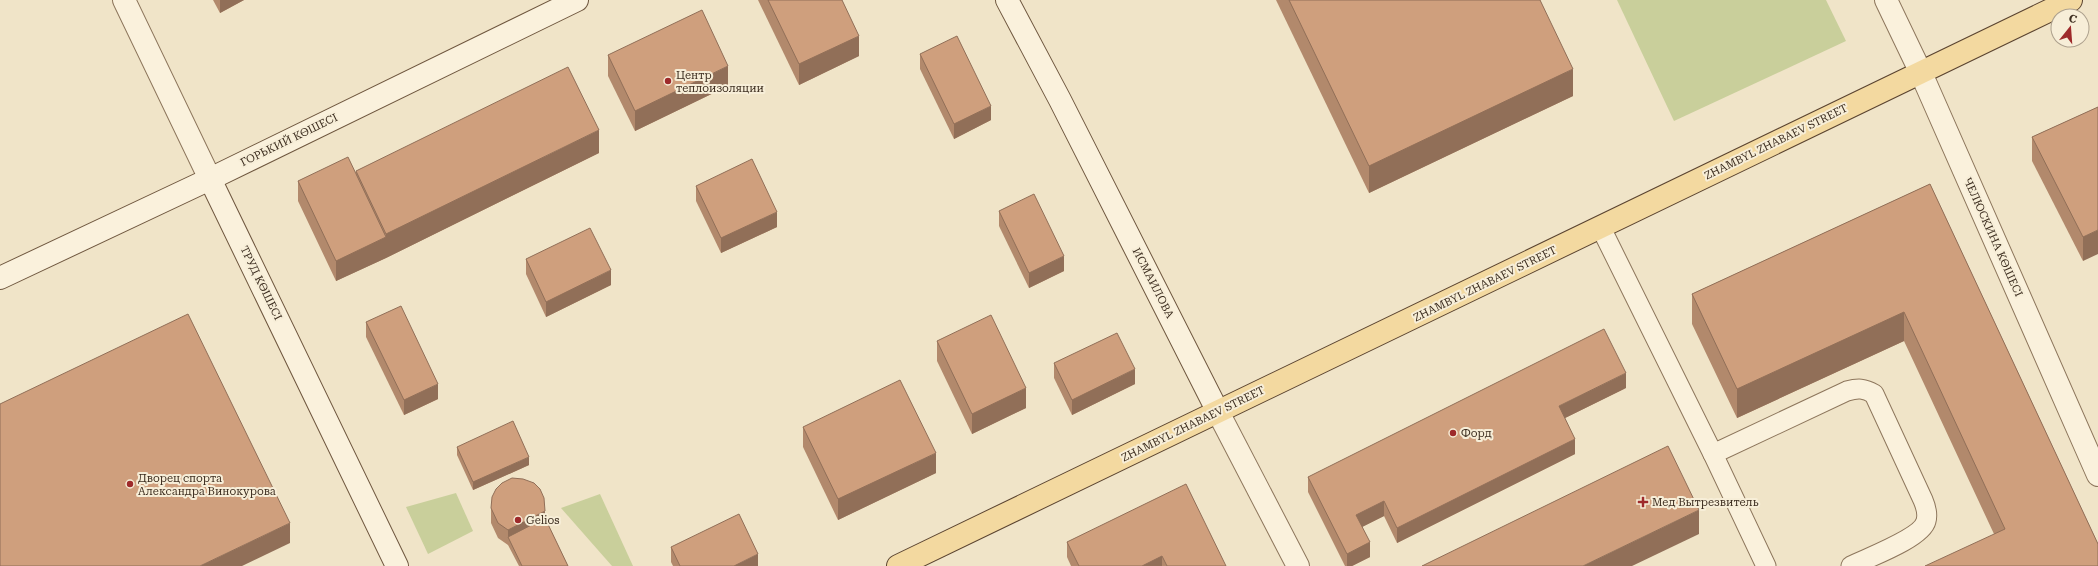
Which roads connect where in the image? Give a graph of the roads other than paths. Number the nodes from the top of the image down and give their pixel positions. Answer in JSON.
{"nodes":[{"id":1,"x":124,"y":0,"type":"edge"},
{"id":2,"x":577,"y":0,"type":"edge"},
{"id":3,"x":1007,"y":0,"type":"edge"},
{"id":4,"x":1886,"y":0,"type":"edge"},
{"id":5,"x":2071,"y":0,"type":"edge"},
{"id":6,"x":1921,"y":72,"type":"junction"},
{"id":7,"x":210,"y":179,"type":"junction"},
{"id":8,"x":1601,"y":228,"type":"junction"},
{"id":9,"x":0,"y":278,"type":"edge"},
{"id":10,"x":1218,"y":412,"type":"junction"},
{"id":11,"x":1713,"y":454,"type":"junction"},
{"id":12,"x":2098,"y":475,"type":"edge"},
{"id":13,"x":397,"y":566,"type":"edge"},
{"id":14,"x":898,"y":566,"type":"edge"},
{"id":15,"x":1298,"y":566,"type":"edge"},
{"id":16,"x":1766,"y":566,"type":"edge"},
{"id":17,"x":1851,"y":566,"type":"edge"}],
"edges":[{"from":1,"to":7,"type":"street","name":"ТРУД КӨШЕСІ"},
{"from":2,"to":7,"type":"street","name":"ГОРЬКИЙ КӨШЕСІ"},
{"from":3,"to":10,"type":"street","name":"ИСМАИЛОВА"},
{"from":4,"to":6,"type":"street","name":"ЧЕЛЮСКИНА КӨШЕСІ"},
{"from":5,"to":6,"type":"main road","name":"ZHAMBYL ZHABAEV STREET"},
{"from":6,"to":8,"type":"main road","name":"ZHAMBYL ZHABAEV STREET"},
{"from":6,"to":12,"type":"street","name":"ЧЕЛЮСКИНА КӨШЕСІ"},
{"from":7,"to":9,"type":"street","name":"ГОРЬКИЙ КӨШЕСІ"},
{"from":7,"to":13,"type":"street","name":"ТРУД КӨШЕСІ"},
{"from":8,"to":10,"type":"main road","name":"ZHAMBYL ZHABAEV STREET"},
{"from":8,"to":11,"type":"lane"},
{"from":10,"to":14,"type":"main road","name":"ZHAMBYL ZHABAEV STREET"},
{"from":10,"to":15,"type":"street","name":"ИСМАИЛОВА"},
{"from":11,"to":16,"type":"lane"},
{"from":11,"to":17,"type":"lane"}]}
